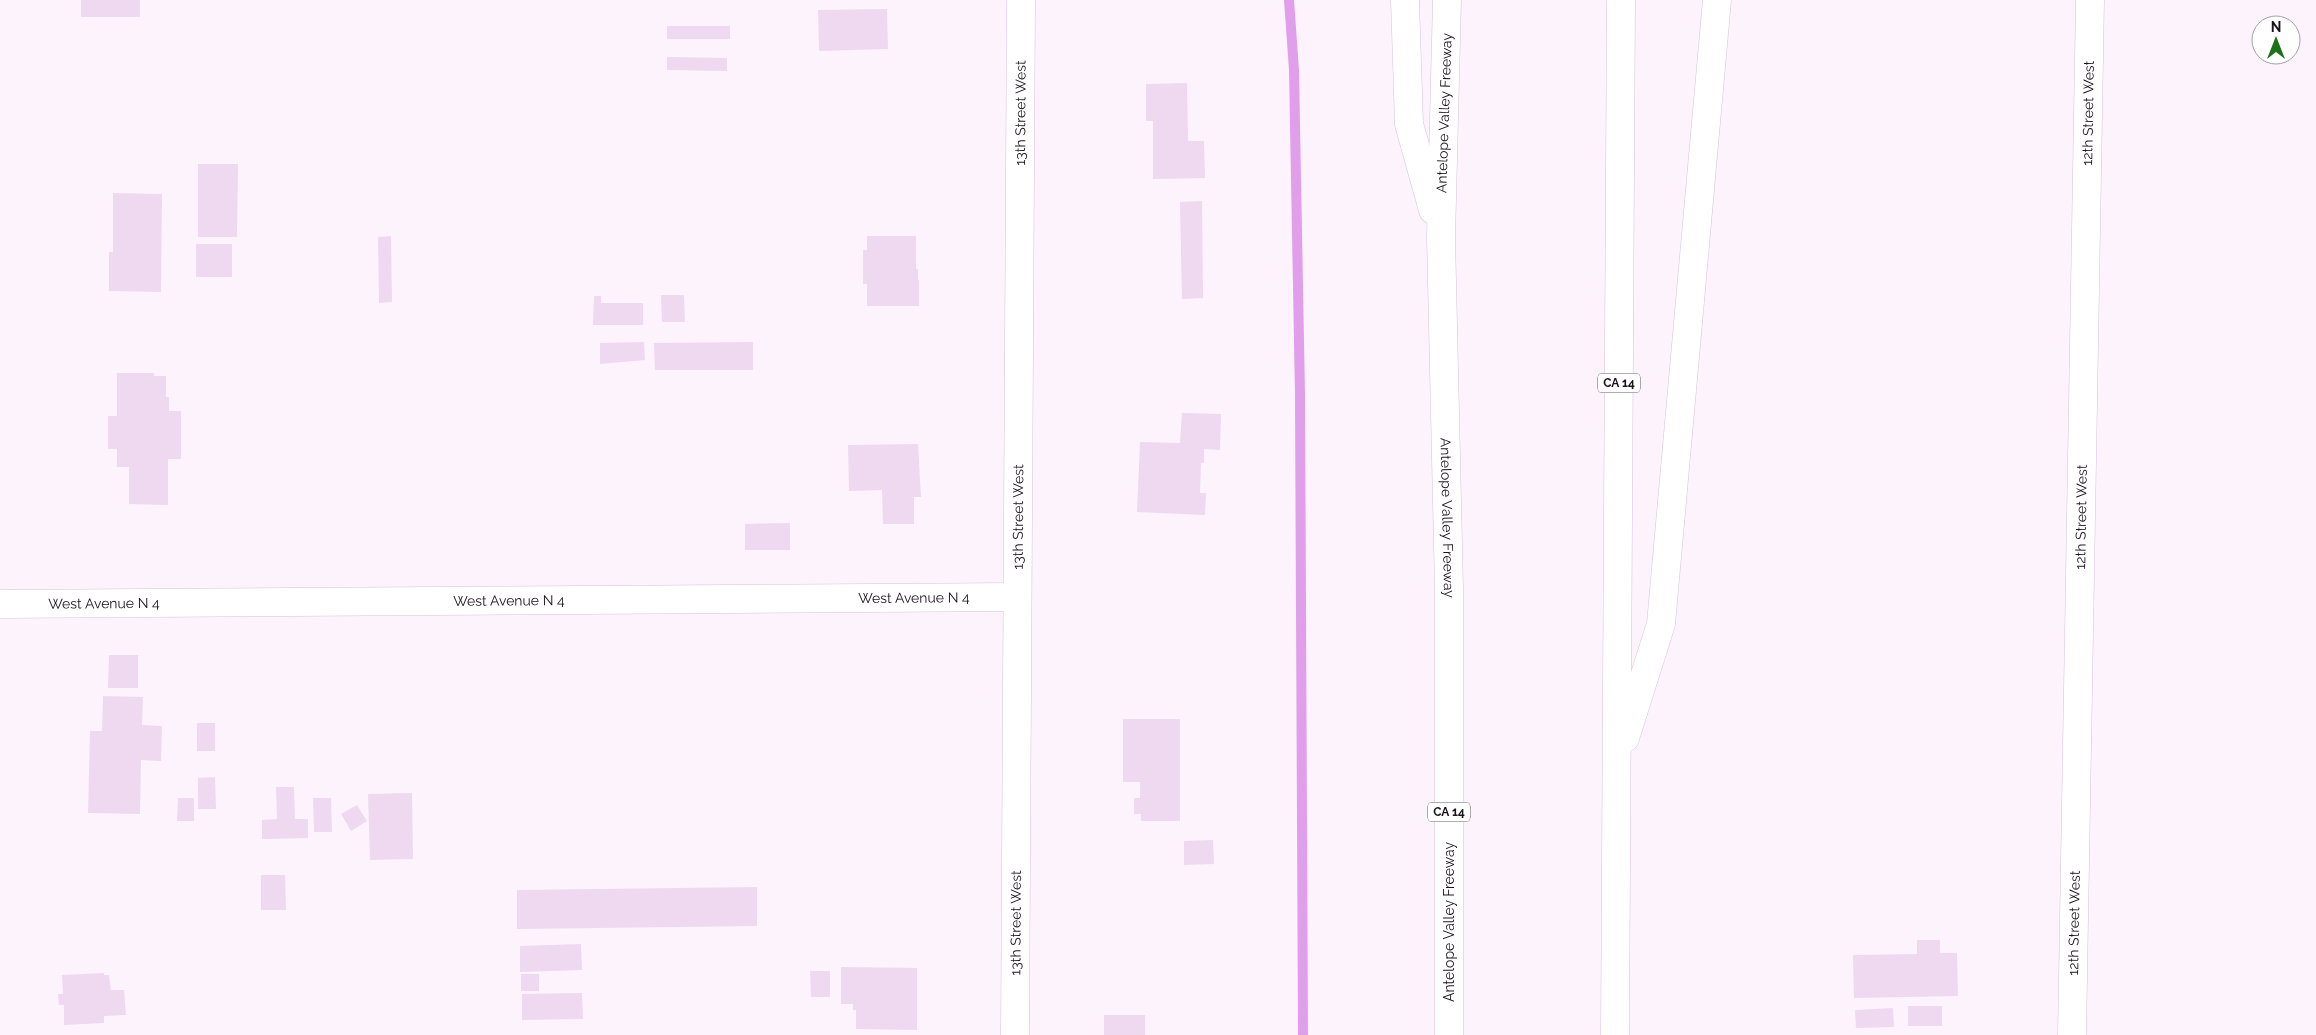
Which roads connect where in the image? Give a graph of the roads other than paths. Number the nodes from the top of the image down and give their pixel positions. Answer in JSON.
{"nodes":[{"id":1,"x":1021,"y":0,"type":"edge"},
{"id":2,"x":1405,"y":0,"type":"edge"},
{"id":3,"x":1447,"y":0,"type":"edge"},
{"id":4,"x":1621,"y":0,"type":"edge"},
{"id":5,"x":1717,"y":0,"type":"edge"},
{"id":6,"x":2090,"y":0,"type":"edge"},
{"id":7,"x":1441,"y":238,"type":"junction"},
{"id":8,"x":1016,"y":597,"type":"junction"},
{"id":9,"x":0,"y":604,"type":"edge"},
{"id":10,"x":1616,"y":765,"type":"junction"},
{"id":11,"x":1015,"y":1035,"type":"edge"},
{"id":12,"x":1449,"y":1035,"type":"edge"},
{"id":13,"x":1615,"y":1035,"type":"edge"},
{"id":14,"x":2072,"y":1035,"type":"edge"}],
"edges":[{"from":1,"to":8,"type":"main road","name":"13th Street West"},
{"from":2,"to":7,"type":"main road"},
{"from":3,"to":7,"type":"main road","name":"Antelope Valley Freeway","number":"CA 14"},
{"from":4,"to":10,"type":"main road","number":"CA 14"},
{"from":5,"to":10,"type":"main road"},
{"from":6,"to":14,"type":"main road","name":"12th Street West"},
{"from":7,"to":12,"type":"main road","name":"Antelope Valley Freeway","number":"CA 14"},
{"from":8,"to":9,"type":"main road","name":"West Avenue N 4"},
{"from":8,"to":11,"type":"main road","name":"13th Street West"},
{"from":10,"to":13,"type":"main road","number":"CA 14"}]}
